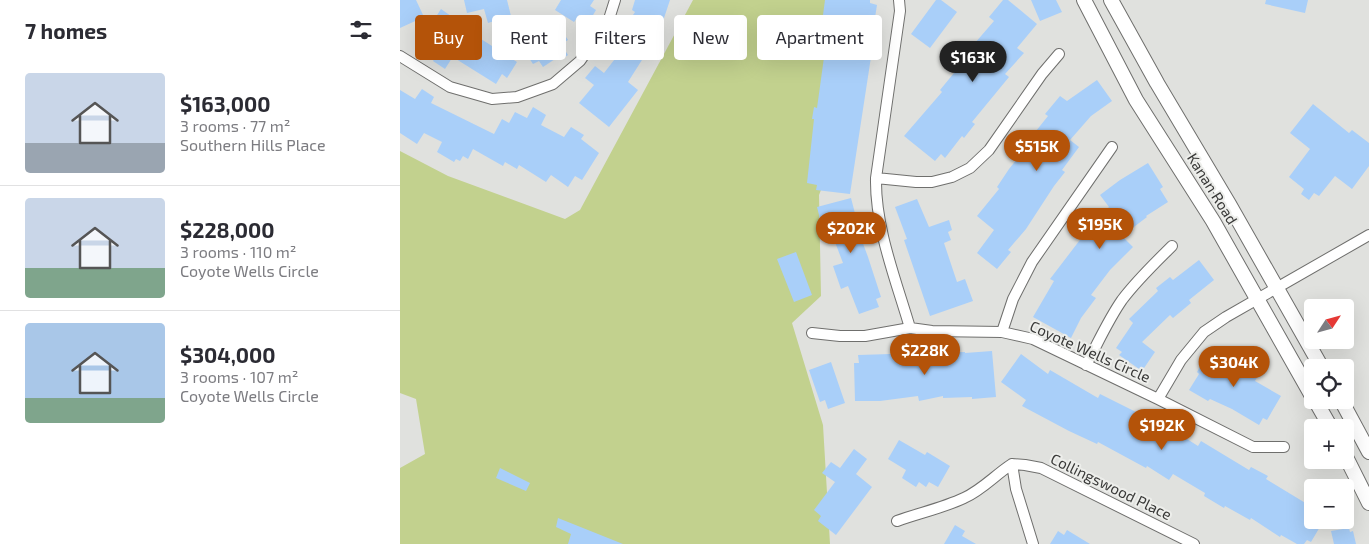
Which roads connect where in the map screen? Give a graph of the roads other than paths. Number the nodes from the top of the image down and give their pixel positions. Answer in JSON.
{"nodes":[{"id":1,"x":614,"y":0,"type":"edge"},
{"id":2,"x":899,"y":0,"type":"edge"},
{"id":3,"x":1084,"y":0,"type":"edge"},
{"id":4,"x":1110,"y":0,"type":"edge"},
{"id":5,"x":1059,"y":54,"type":"dead end"},
{"id":6,"x":400,"y":56,"type":"edge"},
{"id":7,"x":1112,"y":147,"type":"dead end"},
{"id":8,"x":876,"y":178,"type":"junction"},
{"id":9,"x":1369,"y":235,"type":"edge"},
{"id":10,"x":1172,"y":246,"type":"dead end"},
{"id":11,"x":1276,"y":289,"type":"junction"},
{"id":12,"x":1257,"y":298,"type":"junction"},
{"id":13,"x":910,"y":328,"type":"junction"},
{"id":14,"x":1002,"y":332,"type":"junction"},
{"id":15,"x":812,"y":333,"type":"dead end"},
{"id":16,"x":1317,"y":359,"type":"edge"},
{"id":17,"x":1086,"y":365,"type":"junction"},
{"id":18,"x":1304,"y":382,"type":"edge"},
{"id":19,"x":1158,"y":399,"type":"junction"},
{"id":20,"x":1346,"y":409,"type":"edge"},
{"id":21,"x":1284,"y":447,"type":"dead end"},
{"id":22,"x":1369,"y":452,"type":"edge"},
{"id":23,"x":1012,"y":464,"type":"junction"},
{"id":24,"x":1352,"y":469,"type":"edge"},
{"id":25,"x":1369,"y":503,"type":"edge"},
{"id":26,"x":897,"y":521,"type":"dead end"},
{"id":27,"x":1033,"y":544,"type":"edge"},
{"id":28,"x":1194,"y":544,"type":"edge"}],
"edges":[{"from":1,"to":6,"type":"street"},
{"from":2,"to":8,"type":"street"},
{"from":3,"to":12,"type":"main road","name":"Kanan Road"},
{"from":4,"to":11,"type":"main road","name":"Kanan Road"},
{"from":5,"to":8,"type":"street"},
{"from":7,"to":14,"type":"street"},
{"from":8,"to":13,"type":"street"},
{"from":9,"to":11,"type":"street"},
{"from":10,"to":17,"type":"street"},
{"from":11,"to":12,"type":"street"},
{"from":11,"to":16,"type":"main road","name":"Kanan Road"},
{"from":12,"to":18,"type":"main road","name":"Kanan Road"},
{"from":12,"to":19,"type":"street"},
{"from":13,"to":14,"type":"street","name":"Coyote Wells Circle"},
{"from":13,"to":15,"type":"street","name":"Coyote Wells Circle"},
{"from":14,"to":17,"type":"street","name":"Coyote Wells Circle"},
{"from":17,"to":19,"type":"street","name":"Coyote Wells Circle"},
{"from":19,"to":21,"type":"street","name":"Coyote Wells Circle"},
{"from":20,"to":22,"type":"main road"},
{"from":23,"to":26,"type":"street"},
{"from":23,"to":27,"type":"street"},
{"from":23,"to":28,"type":"street","name":"Collingswood Place"},
{"from":24,"to":25,"type":"main road"}]}
